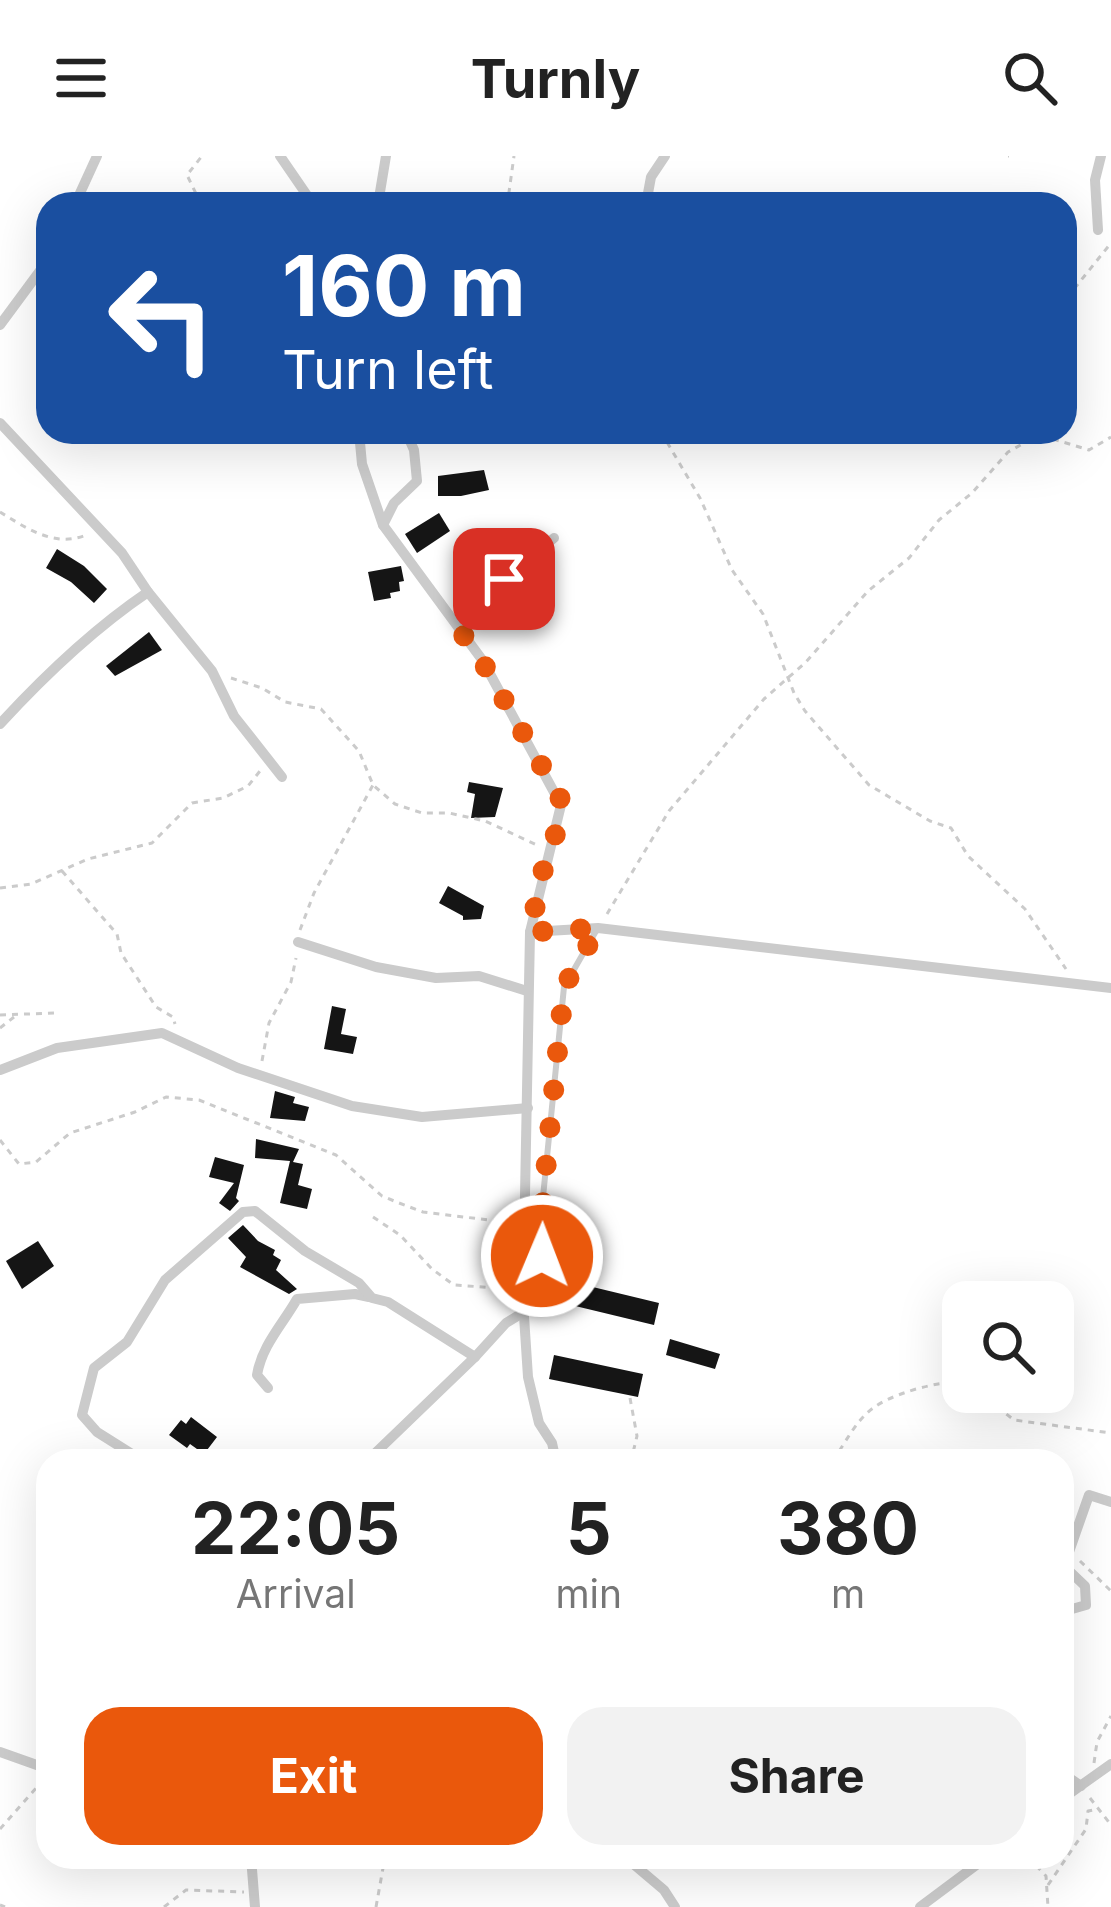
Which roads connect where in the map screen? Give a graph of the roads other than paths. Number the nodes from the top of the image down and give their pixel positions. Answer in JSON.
{"nodes":[{"id":1,"x":97,"y":156,"type":"edge"},
{"id":2,"x":280,"y":156,"type":"edge"},
{"id":3,"x":386,"y":156,"type":"edge"},
{"id":4,"x":665,"y":156,"type":"edge"},
{"id":5,"x":1101,"y":156,"type":"edge"},
{"id":6,"x":80,"y":192,"type":"edge"},
{"id":7,"x":305,"y":192,"type":"edge"},
{"id":8,"x":380,"y":192,"type":"edge"},
{"id":9,"x":648,"y":192,"type":"edge"},
{"id":10,"x":1098,"y":230,"type":"dead end"},
{"id":11,"x":36,"y":272,"type":"edge"},
{"id":12,"x":0,"y":325,"type":"edge"},
{"id":13,"x":0,"y":423,"type":"edge"},
{"id":14,"x":360,"y":444,"type":"edge"},
{"id":15,"x":411,"y":444,"type":"edge"},
{"id":16,"x":383,"y":525,"type":"junction"},
{"id":17,"x":554,"y":538,"type":"dead end"},
{"id":18,"x":148,"y":592,"type":"junction"},
{"id":19,"x":459,"y":629,"type":"junction"},
{"id":20,"x":0,"y":724,"type":"edge"},
{"id":21,"x":282,"y":777,"type":"dead end"},
{"id":22,"x":598,"y":928,"type":"junction"},
{"id":23,"x":530,"y":932,"type":"junction"},
{"id":24,"x":298,"y":942,"type":"road end"},
{"id":25,"x":1111,"y":988,"type":"edge"},
{"id":26,"x":527,"y":991,"type":"junction"},
{"id":27,"x":0,"y":1070,"type":"edge"},
{"id":28,"x":528,"y":1108,"type":"junction"},
{"id":29,"x":372,"y":1298,"type":"junction"},
{"id":30,"x":524,"y":1300,"type":"junction"},
{"id":31,"x":475,"y":1357,"type":"junction"},
{"id":32,"x":268,"y":1388,"type":"dead end"},
{"id":33,"x":124,"y":1449,"type":"edge"},
{"id":34,"x":379,"y":1449,"type":"edge"},
{"id":35,"x":553,"y":1449,"type":"edge"},
{"id":36,"x":1111,"y":1502,"type":"edge"},
{"id":37,"x":1074,"y":1538,"type":"edge"},
{"id":38,"x":1074,"y":1576,"type":"edge"},
{"id":39,"x":1074,"y":1608,"type":"edge"},
{"id":40,"x":0,"y":1752,"type":"edge"},
{"id":41,"x":1111,"y":1764,"type":"edge"},
{"id":42,"x":36,"y":1766,"type":"edge"},
{"id":43,"x":1074,"y":1781,"type":"edge"},
{"id":44,"x":1081,"y":1786,"type":"junction"},
{"id":45,"x":1074,"y":1791,"type":"edge"},
{"id":46,"x":251,"y":1869,"type":"edge"},
{"id":47,"x":640,"y":1869,"type":"edge"},
{"id":48,"x":971,"y":1869,"type":"edge"},
{"id":49,"x":255,"y":1907,"type":"edge"},
{"id":50,"x":676,"y":1907,"type":"edge"},
{"id":51,"x":920,"y":1907,"type":"edge"}],
"edges":[{"from":1,"to":6,"type":"street"},
{"from":2,"to":7,"type":"street"},
{"from":3,"to":8,"type":"street"},
{"from":4,"to":9,"type":"street"},
{"from":5,"to":10,"type":"street"},
{"from":11,"to":12,"type":"street"},
{"from":13,"to":18,"type":"street"},
{"from":14,"to":16,"type":"street"},
{"from":15,"to":16,"type":"street"},
{"from":16,"to":19,"type":"street"},
{"from":17,"to":19,"type":"street"},
{"from":18,"to":20,"type":"street"},
{"from":18,"to":21,"type":"street"},
{"from":19,"to":23,"type":"street"},
{"from":22,"to":23,"type":"street"},
{"from":22,"to":25,"type":"street"},
{"from":22,"to":30,"type":"lane"},
{"from":23,"to":26,"type":"street"},
{"from":24,"to":26,"type":"street"},
{"from":26,"to":28,"type":"street"},
{"from":27,"to":28,"type":"street"},
{"from":28,"to":30,"type":"street"},
{"from":29,"to":31,"type":"street"},
{"from":29,"to":32,"type":"street"},
{"from":29,"to":33,"type":"street"},
{"from":30,"to":31,"type":"street"},
{"from":30,"to":35,"type":"street"},
{"from":31,"to":34,"type":"street"},
{"from":36,"to":37,"type":"street"},
{"from":38,"to":39,"type":"street"},
{"from":40,"to":42,"type":"street"},
{"from":41,"to":44,"type":"street"},
{"from":43,"to":44,"type":"street"},
{"from":44,"to":45,"type":"street"},
{"from":46,"to":49,"type":"street"},
{"from":47,"to":50,"type":"street"},
{"from":48,"to":51,"type":"street"}]}
